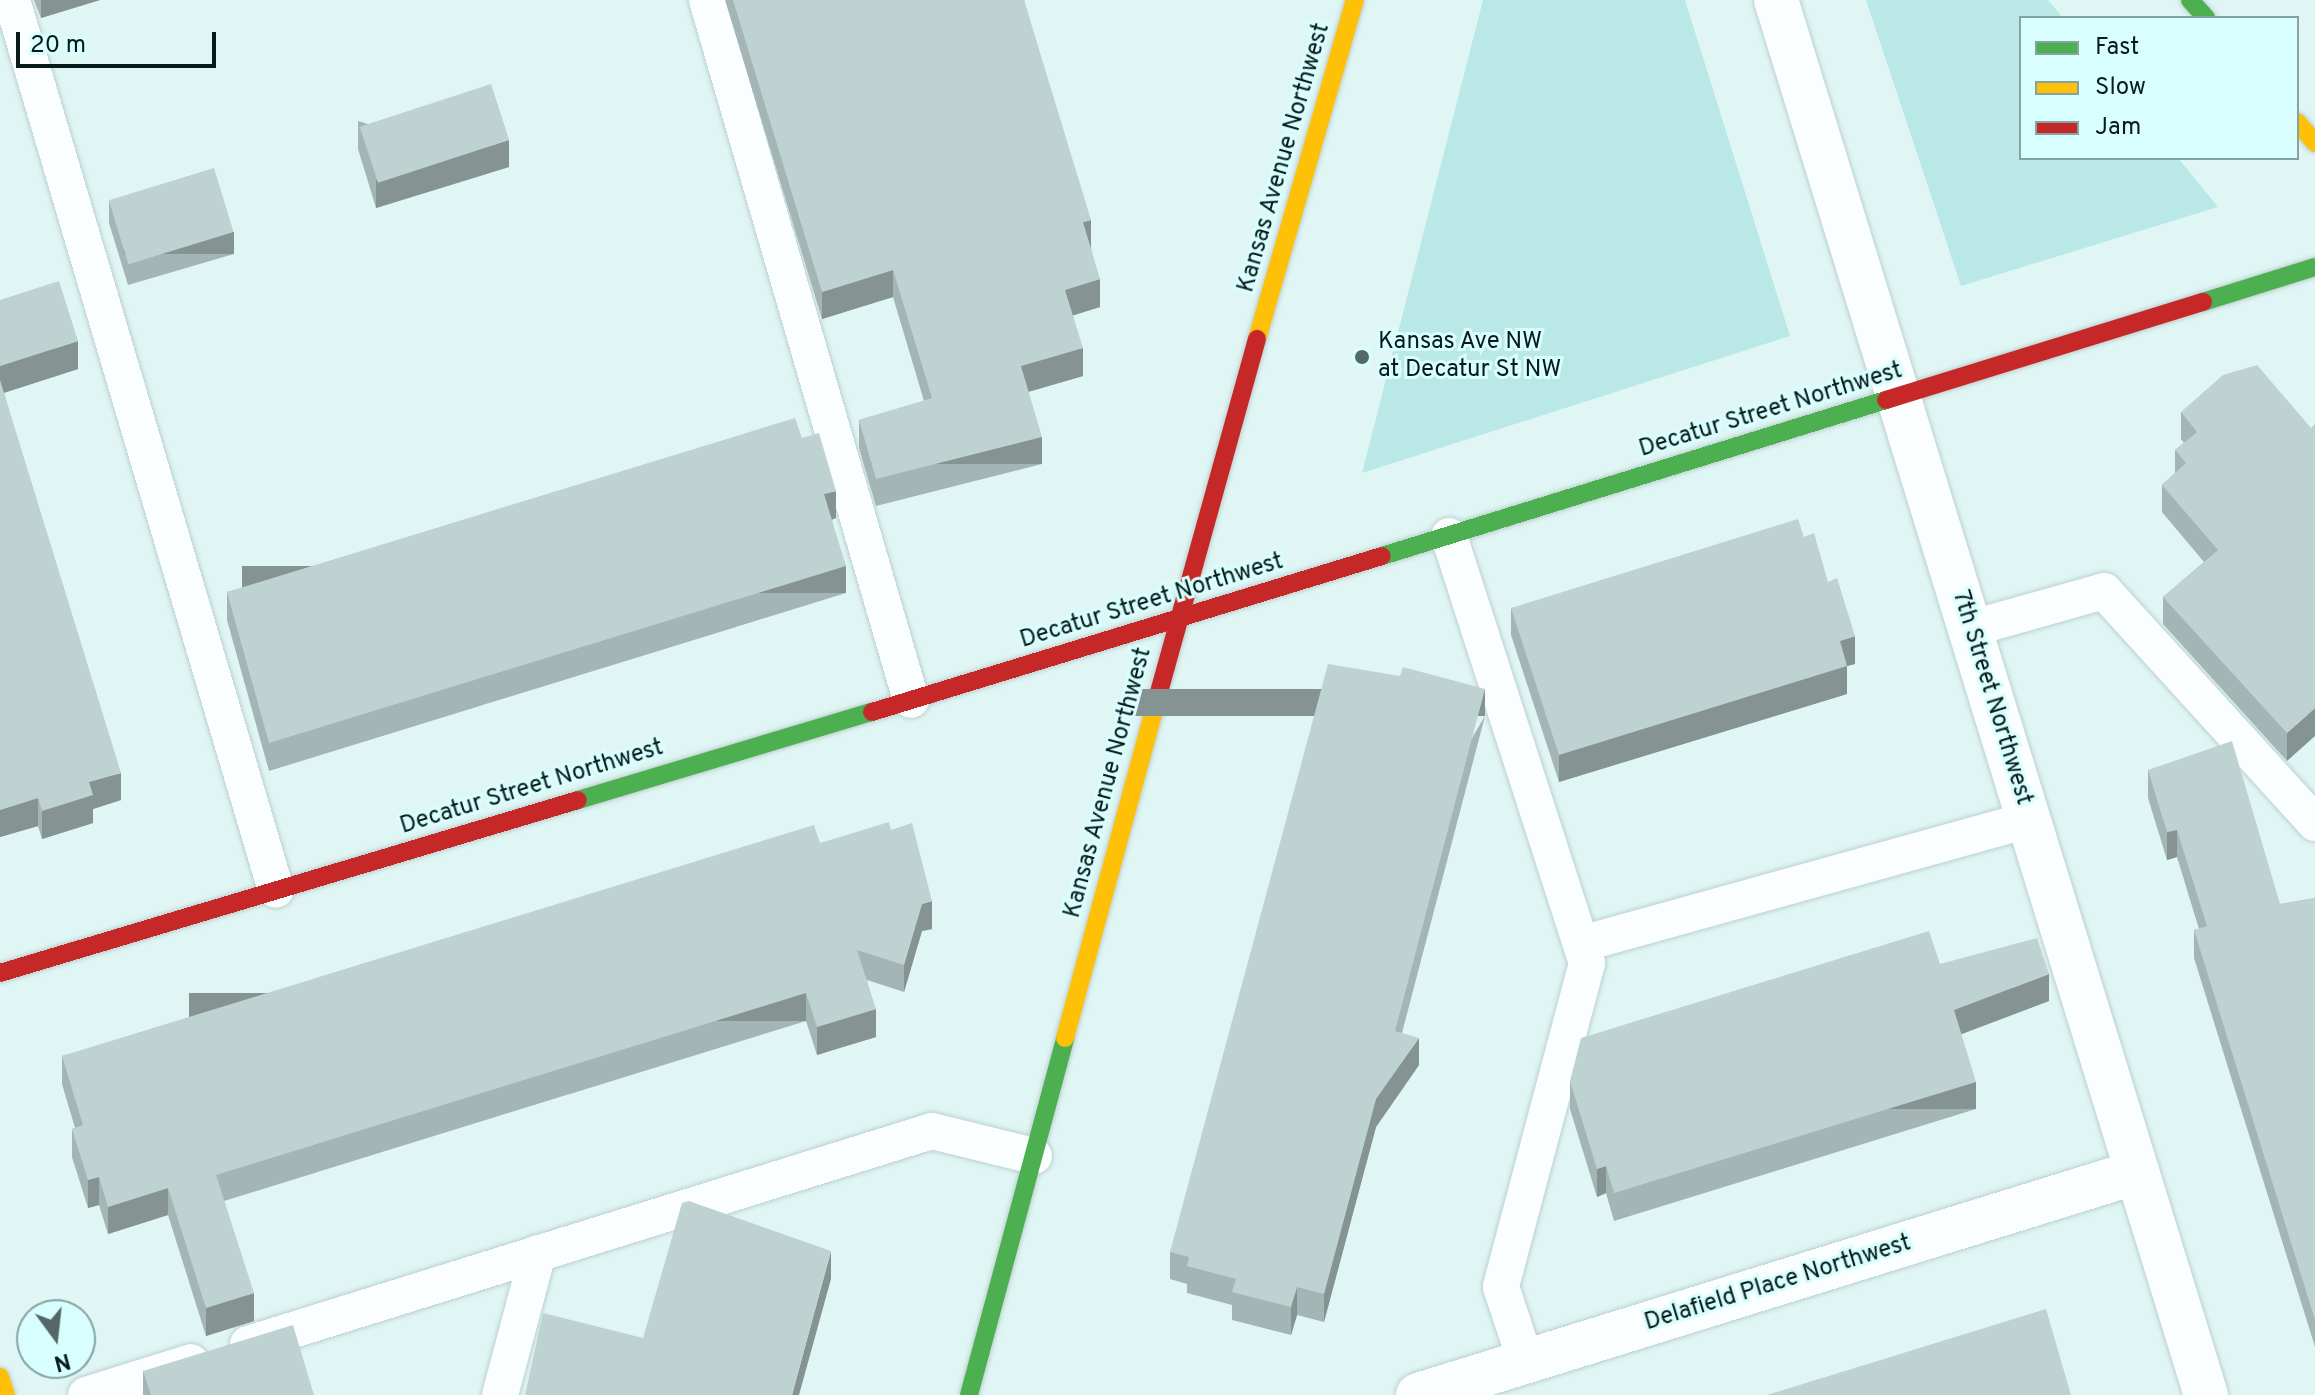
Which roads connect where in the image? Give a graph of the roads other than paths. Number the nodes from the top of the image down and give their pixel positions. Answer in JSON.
{"nodes":[{"id":1,"x":12,"y":0,"type":"edge"},
{"id":2,"x":707,"y":0,"type":"edge"},
{"id":3,"x":1355,"y":0,"type":"edge"},
{"id":4,"x":1776,"y":0,"type":"edge"},
{"id":5,"x":2190,"y":0,"type":"edge"},
{"id":6,"x":2204,"y":16,"type":"edge"},
{"id":7,"x":2299,"y":124,"type":"edge"},
{"id":8,"x":2315,"y":143,"type":"edge"},
{"id":9,"x":2315,"y":267,"type":"edge"},
{"id":10,"x":1898,"y":397,"type":"junction"},
{"id":11,"x":1449,"y":536,"type":"junction"},
{"id":12,"x":1178,"y":619,"type":"junction"},
{"id":13,"x":1969,"y":629,"type":"junction"},
{"id":14,"x":911,"y":700,"type":"junction"},
{"id":15,"x":2029,"y":820,"type":"junction"},
{"id":16,"x":2315,"y":823,"type":"edge"},
{"id":17,"x":276,"y":890,"type":"junction"},
{"id":18,"x":1581,"y":944,"type":"junction"},
{"id":19,"x":0,"y":973,"type":"edge"},
{"id":20,"x":1034,"y":1156,"type":"junction"},
{"id":21,"x":2137,"y":1172,"type":"junction"},
{"id":22,"x":538,"y":1253,"type":"junction"},
{"id":23,"x":1526,"y":1362,"type":"junction"},
{"id":24,"x":0,"y":1377,"type":"edge"},
{"id":25,"x":6,"y":1395,"type":"edge"},
{"id":26,"x":86,"y":1395,"type":"edge"},
{"id":27,"x":500,"y":1395,"type":"edge"},
{"id":28,"x":969,"y":1395,"type":"edge"},
{"id":29,"x":1418,"y":1395,"type":"edge"},
{"id":30,"x":2206,"y":1395,"type":"edge"}],
"edges":[{"from":1,"to":17,"type":"lane"},
{"from":2,"to":14,"type":"lane"},
{"from":3,"to":12,"type":"street","name":"Kansas Avenue Northwest"},
{"from":4,"to":10,"type":"street","name":"7th Street Northwest"},
{"from":5,"to":6,"type":"street"},
{"from":7,"to":8,"type":"street"},
{"from":9,"to":10,"type":"street","name":"Decatur Street Northwest"},
{"from":10,"to":11,"type":"street","name":"Decatur Street Northwest"},
{"from":10,"to":13,"type":"street","name":"7th Street Northwest"},
{"from":11,"to":12,"type":"street","name":"Decatur Street Northwest"},
{"from":11,"to":18,"type":"lane"},
{"from":12,"to":14,"type":"street","name":"Decatur Street Northwest"},
{"from":12,"to":20,"type":"street","name":"Kansas Avenue Northwest"},
{"from":13,"to":15,"type":"street","name":"7th Street Northwest"},
{"from":13,"to":16,"type":"lane"},
{"from":14,"to":17,"type":"street","name":"Decatur Street Northwest"},
{"from":15,"to":18,"type":"lane"},
{"from":15,"to":21,"type":"street","name":"7th Street Northwest"},
{"from":17,"to":19,"type":"street","name":"Decatur Street Northwest"},
{"from":18,"to":23,"type":"lane"},
{"from":20,"to":22,"type":"lane"},
{"from":20,"to":28,"type":"street","name":"Kansas Avenue Northwest"},
{"from":21,"to":23,"type":"street","name":"Delafield Place Northwest"},
{"from":21,"to":30,"type":"street","name":"7th Street Northwest"},
{"from":22,"to":26,"type":"lane"},
{"from":22,"to":27,"type":"lane"},
{"from":23,"to":29,"type":"street","name":"Delafield Place Northwest"},
{"from":24,"to":25,"type":"street"}]}
